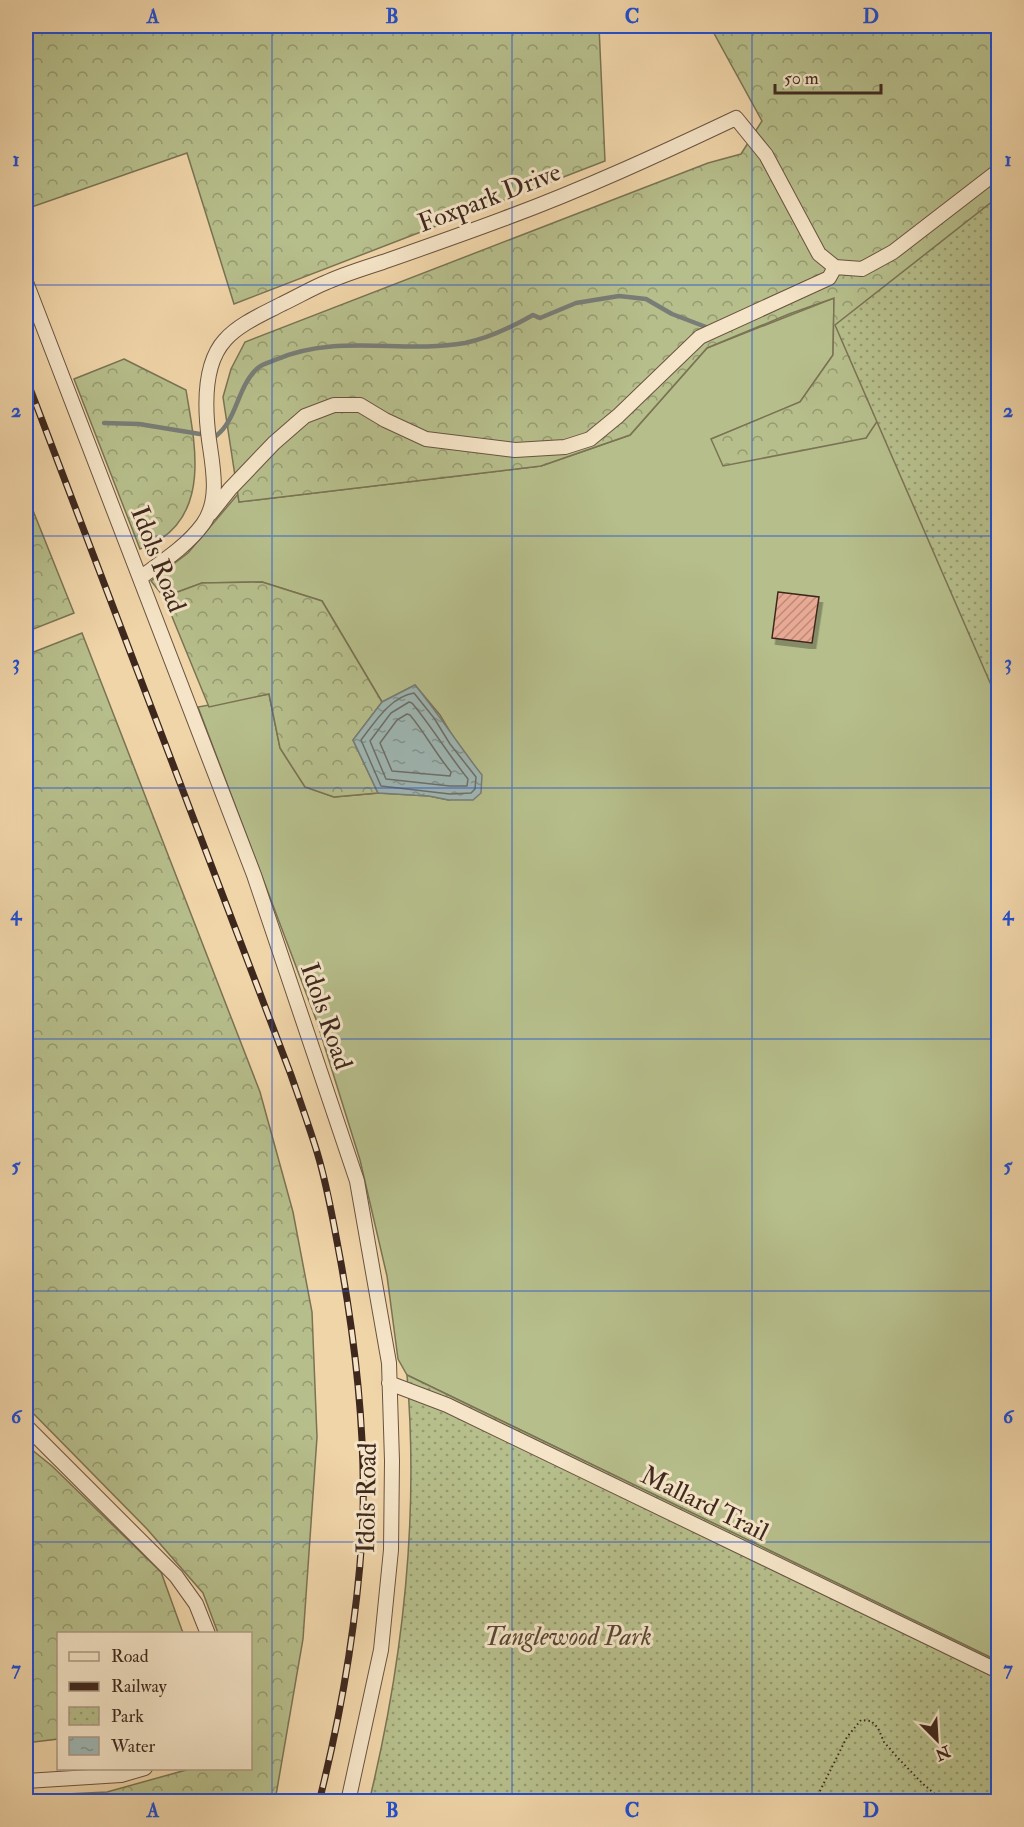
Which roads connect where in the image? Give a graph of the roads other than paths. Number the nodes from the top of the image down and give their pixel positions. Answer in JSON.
{"nodes":[{"id":1,"x":999,"y":171,"type":"edge"},
{"id":2,"x":835,"y":267,"type":"junction"},
{"id":3,"x":26,"y":282,"type":"edge"},
{"id":4,"x":203,"y":524,"type":"junction"},
{"id":5,"x":141,"y":577,"type":"junction"},
{"id":6,"x":389,"y":1383,"type":"junction"},
{"id":7,"x":26,"y":1426,"type":"edge"},
{"id":8,"x":207,"y":1632,"type":"edge"},
{"id":9,"x":999,"y":1671,"type":"edge"},
{"id":10,"x":138,"y":1770,"type":"edge"},
{"id":11,"x":26,"y":1781,"type":"edge"},
{"id":12,"x":348,"y":1802,"type":"edge"}],
"edges":[{"from":1,"to":2,"type":"street"},
{"from":2,"to":4,"type":"street"},
{"from":2,"to":4,"type":"street","name":"Foxpark Drive"},
{"from":3,"to":5,"type":"street","name":"Idols Road"},
{"from":4,"to":5,"type":"street","name":"Foxpark Drive"},
{"from":5,"to":6,"type":"street","name":"Idols Road"},
{"from":6,"to":9,"type":"street","name":"Mallard Trail"},
{"from":6,"to":12,"type":"street","name":"Idols Road"},
{"from":7,"to":8,"type":"street"},
{"from":10,"to":11,"type":"street"}]}
